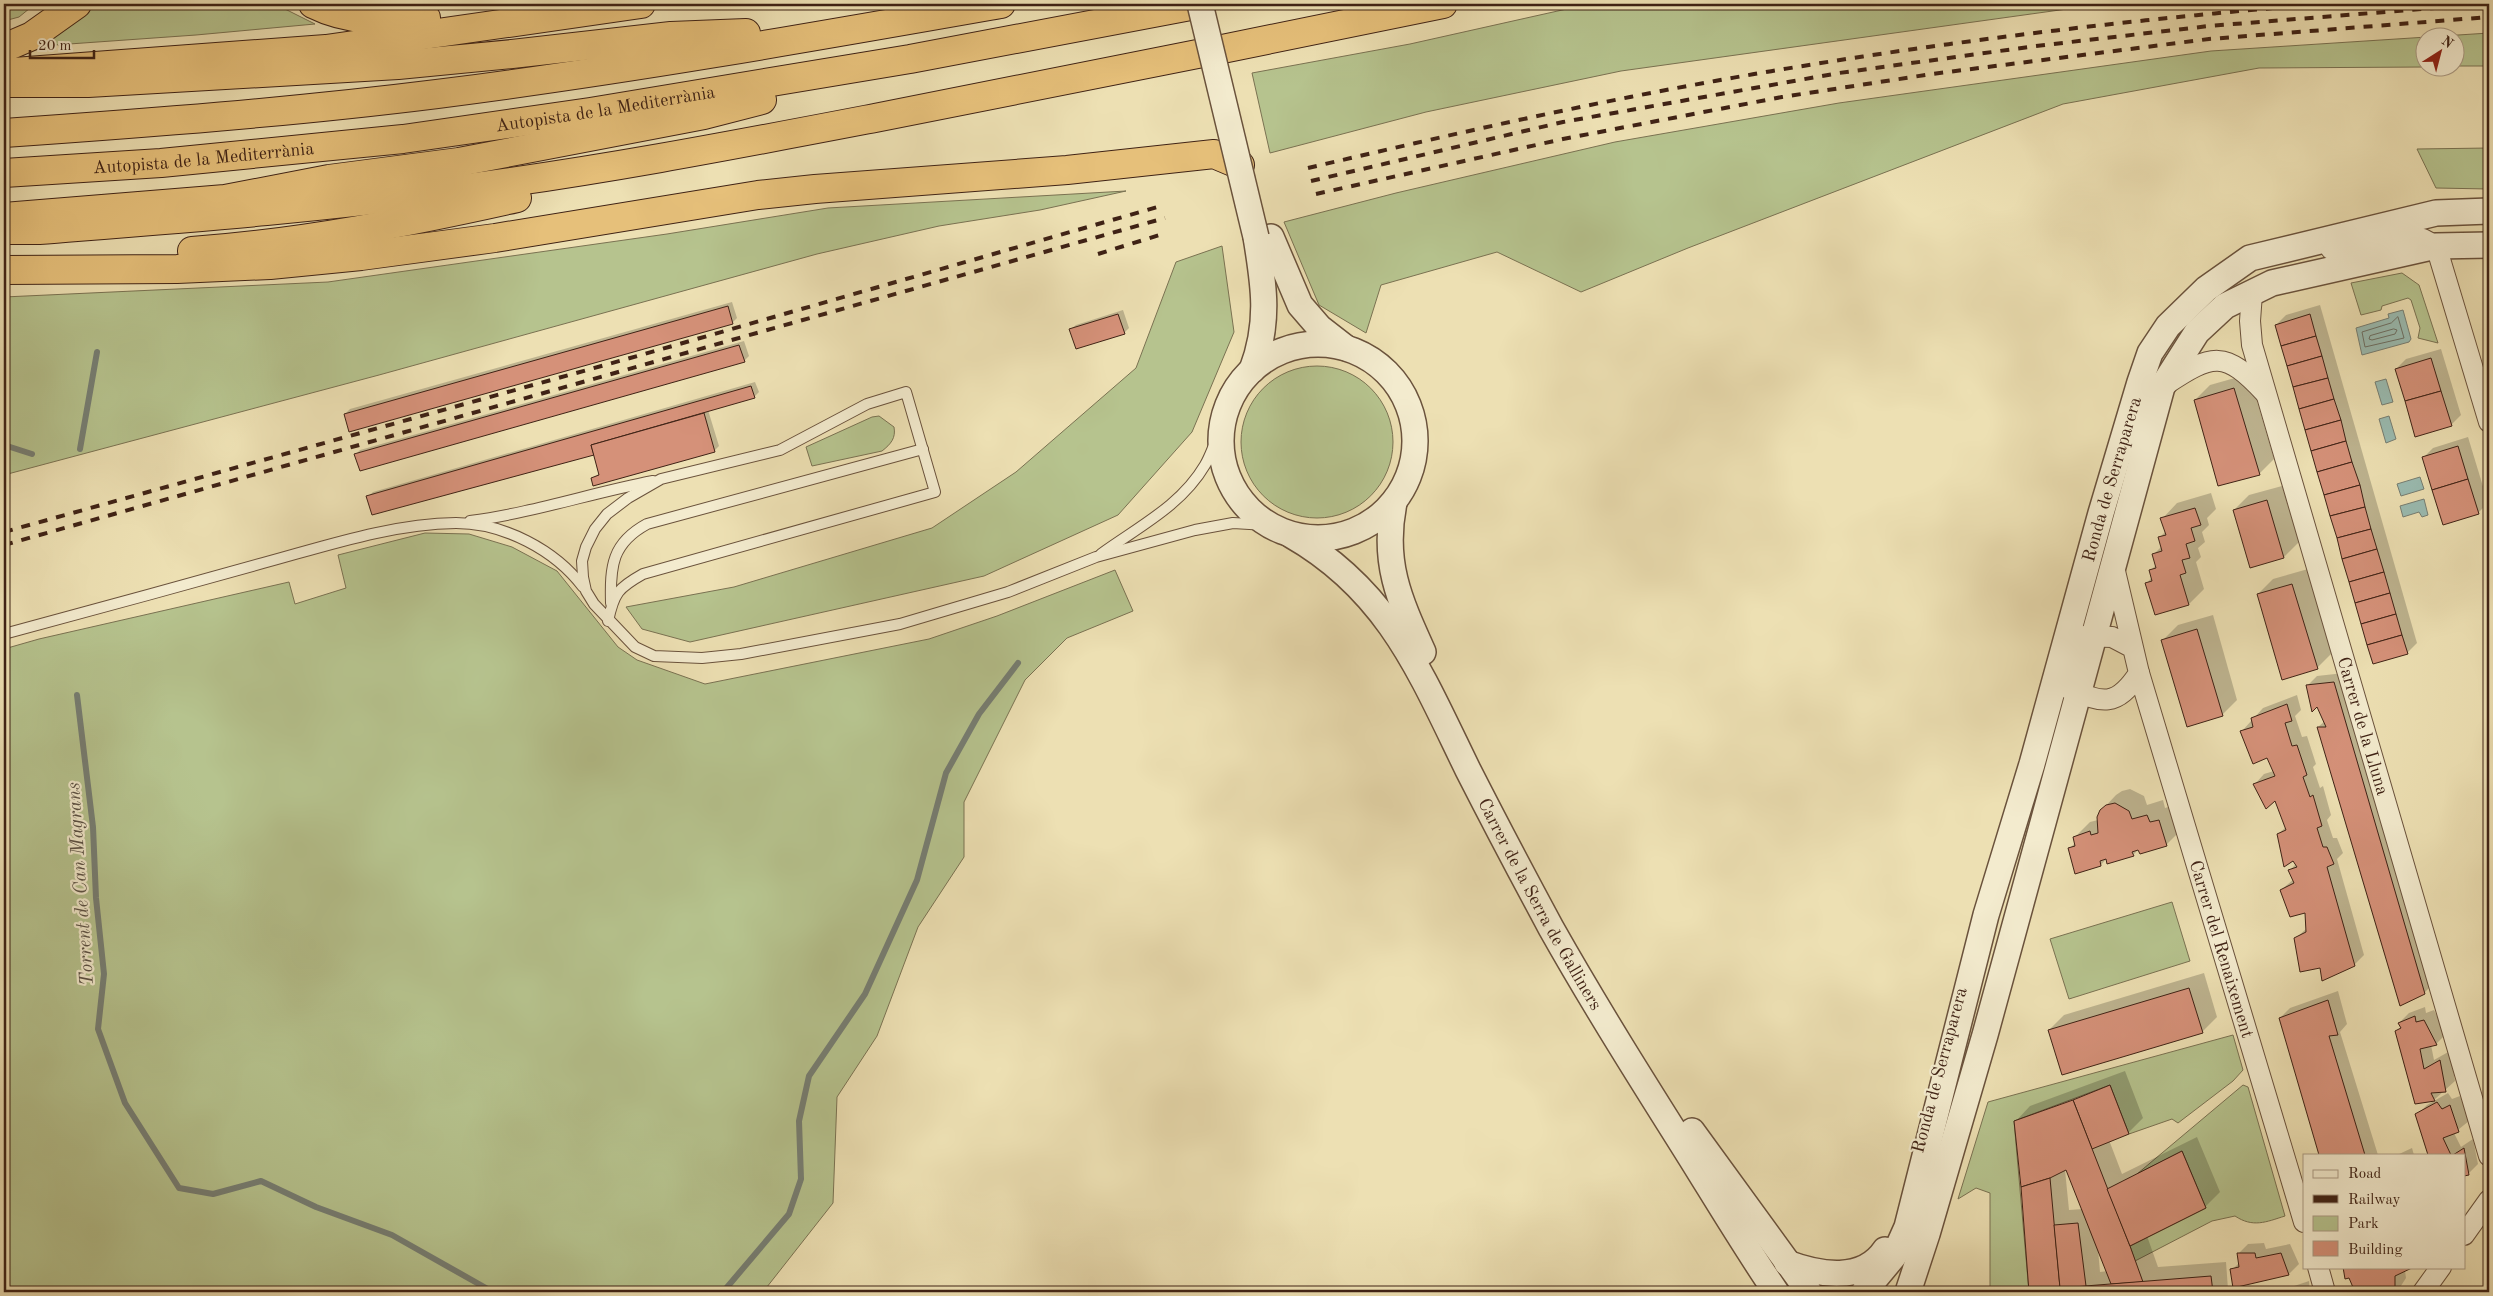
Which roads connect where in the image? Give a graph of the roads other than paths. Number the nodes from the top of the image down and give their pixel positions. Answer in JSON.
{"nodes":[{"id":1,"x":77,"y":4,"type":"edge"},
{"id":2,"x":313,"y":4,"type":"edge"},
{"id":3,"x":532,"y":4,"type":"edge"},
{"id":4,"x":641,"y":4,"type":"edge"},
{"id":5,"x":1001,"y":4,"type":"edge"},
{"id":6,"x":1201,"y":4,"type":"edge"},
{"id":7,"x":1216,"y":4,"type":"edge"},
{"id":8,"x":1443,"y":4,"type":"edge"},
{"id":9,"x":860,"y":28,"type":"junction"},
{"id":10,"x":4,"y":48,"type":"edge"},
{"id":11,"x":910,"y":59,"type":"junction"},
{"id":12,"x":4,"y":73,"type":"edge"},
{"id":13,"x":4,"y":83,"type":"edge"},
{"id":14,"x":4,"y":133,"type":"edge"},
{"id":15,"x":714,"y":148,"type":"junction"},
{"id":16,"x":1240,"y":165,"type":"junction"},
{"id":17,"x":4,"y":173,"type":"edge"},
{"id":18,"x":2489,"y":212,"type":"edge"},
{"id":19,"x":4,"y":217,"type":"edge"},
{"id":20,"x":4,"y":230,"type":"edge"},
{"id":21,"x":1264,"y":237,"type":"junction"},
{"id":22,"x":2489,"y":245,"type":"edge"},
{"id":23,"x":2295,"y":246,"type":"junction"},
{"id":24,"x":2436,"y":246,"type":"junction"},
{"id":25,"x":4,"y":266,"type":"edge"},
{"id":26,"x":4,"y":270,"type":"edge"},
{"id":27,"x":2252,"y":293,"type":"junction"},
{"id":28,"x":1346,"y":348,"type":"junction"},
{"id":29,"x":1252,"y":370,"type":"junction"},
{"id":30,"x":2162,"y":387,"type":"junction"},
{"id":31,"x":2268,"y":396,"type":"junction"},
{"id":32,"x":2489,"y":422,"type":"edge"},
{"id":33,"x":1222,"y":423,"type":"junction"},
{"id":34,"x":923,"y":449,"type":"junction"},
{"id":35,"x":661,"y":479,"type":"junction"},
{"id":36,"x":1394,"y":503,"type":"junction"},
{"id":37,"x":456,"y":523,"type":"junction"},
{"id":38,"x":1266,"y":525,"type":"junction"},
{"id":39,"x":1291,"y":535,"type":"junction"},
{"id":40,"x":2091,"y":548,"type":"junction"},
{"id":41,"x":1096,"y":557,"type":"junction"},
{"id":42,"x":2114,"y":564,"type":"junction"},
{"id":43,"x":586,"y":591,"type":"junction"},
{"id":44,"x":612,"y":604,"type":"junction"},
{"id":45,"x":608,"y":621,"type":"junction"},
{"id":46,"x":4,"y":634,"type":"edge"},
{"id":47,"x":2087,"y":636,"type":"junction"},
{"id":48,"x":2133,"y":648,"type":"junction"},
{"id":49,"x":2140,"y":673,"type":"junction"},
{"id":50,"x":2072,"y":690,"type":"junction"},
{"id":51,"x":2028,"y":776,"type":"junction"},
{"id":52,"x":1985,"y":1035,"type":"junction"},
{"id":53,"x":2489,"y":1156,"type":"edge"},
{"id":54,"x":2489,"y":1200,"type":"edge"},
{"id":55,"x":2303,"y":1219,"type":"edge"},
{"id":56,"x":2466,"y":1232,"type":"edge"},
{"id":57,"x":1788,"y":1263,"type":"junction"},
{"id":58,"x":2318,"y":1268,"type":"edge"},
{"id":59,"x":2440,"y":1268,"type":"edge"},
{"id":60,"x":1776,"y":1292,"type":"edge"},
{"id":61,"x":1809,"y":1292,"type":"edge"},
{"id":62,"x":1864,"y":1292,"type":"edge"},
{"id":63,"x":1908,"y":1292,"type":"edge"},
{"id":64,"x":1923,"y":1292,"type":"edge"},
{"id":65,"x":2325,"y":1292,"type":"edge"},
{"id":66,"x":2423,"y":1292,"type":"edge"}],
"edges":[{"from":1,"to":10,"type":"highway"},
{"from":2,"to":3,"type":"highway"},
{"from":4,"to":12,"type":"highway"},
{"from":5,"to":9,"type":"highway"},
{"from":6,"to":11,"type":"highway","name":"Autopista de la Mediterrània"},
{"from":6,"to":16,"type":"street","bridge":true},
{"from":7,"to":21,"type":"street"},
{"from":8,"to":15,"type":"highway"},
{"from":9,"to":13,"type":"highway"},
{"from":9,"to":14,"type":"highway"},
{"from":11,"to":17,"type":"highway","name":"Autopista de la Mediterrània"},
{"from":11,"to":19,"type":"highway"},
{"from":15,"to":20,"type":"highway"},
{"from":15,"to":25,"type":"highway"},
{"from":16,"to":21,"type":"street","bridge":true},
{"from":16,"to":26,"type":"highway"},
{"from":18,"to":23,"type":"street","name":"Ronda de Serraparera"},
{"from":18,"to":24,"type":"street"},
{"from":21,"to":28,"type":"street"},
{"from":21,"to":29,"type":"street"},
{"from":22,"to":24,"type":"street","name":"Ronda de Serraparera"},
{"from":23,"to":24,"type":"street","name":"Ronda de Serraparera"},
{"from":23,"to":40,"type":"street","name":"Ronda de Serraparera"},
{"from":24,"to":27,"type":"street","name":"Ronda de Serraparera"},
{"from":24,"to":32,"type":"street"},
{"from":27,"to":30,"type":"street","name":"Ronda de Serraparera"},
{"from":27,"to":31,"type":"street","name":"Carrer de la Lluna"},
{"from":28,"to":29,"type":"street"},
{"from":28,"to":36,"type":"street"},
{"from":29,"to":33,"type":"street"},
{"from":30,"to":31,"type":"street","name":"Ronda de Serraparera"},
{"from":30,"to":42,"type":"street","name":"Ronda de Serraparera"},
{"from":31,"to":53,"type":"street","name":"Carrer de la Lluna"},
{"from":33,"to":38,"type":"street"},
{"from":33,"to":41,"type":"lane"},
{"from":34,"to":35,"type":"lane"},
{"from":34,"to":44,"type":"lane"},
{"from":34,"to":44,"type":"lane"},
{"from":35,"to":37,"type":"lane"},
{"from":35,"to":43,"type":"lane"},
{"from":36,"to":39,"type":"street"},
{"from":36,"to":57,"type":"street","name":"Carrer de la Serra de Galliners"},
{"from":37,"to":43,"type":"lane"},
{"from":37,"to":46,"type":"lane"},
{"from":38,"to":39,"type":"street"},
{"from":38,"to":41,"type":"lane"},
{"from":39,"to":60,"type":"street","name":"Carrer de la Serra de Galliners"},
{"from":40,"to":47,"type":"street"},
{"from":40,"to":51,"type":"street","name":"Ronda de Serraparera"},
{"from":41,"to":45,"type":"lane"},
{"from":42,"to":47,"type":"street","name":"Ronda de Serraparera"},
{"from":42,"to":48,"type":"street"},
{"from":43,"to":45,"type":"lane"},
{"from":44,"to":45,"type":"lane"},
{"from":47,"to":48,"type":"street"},
{"from":47,"to":50,"type":"street","name":"Ronda de Serraparera"},
{"from":48,"to":49,"type":"street"},
{"from":49,"to":50,"type":"street"},
{"from":49,"to":55,"type":"street","name":"Carrer del Renaixement"},
{"from":50,"to":51,"type":"street"},
{"from":50,"to":52,"type":"street","name":"Ronda de Serraparera"},
{"from":51,"to":57,"type":"street","name":"Ronda de Serraparera"},
{"from":51,"to":62,"type":"street","name":"Ronda de Serraparera"},
{"from":52,"to":63,"type":"street","name":"Ronda de Serraparera"},
{"from":52,"to":64,"type":"street","name":"Ronda de Serraparera"},
{"from":54,"to":56,"type":"street"},
{"from":57,"to":61,"type":"street","name":"Carrer de la Serra de Galliners"},
{"from":58,"to":65,"type":"street"},
{"from":59,"to":66,"type":"street"}]}
